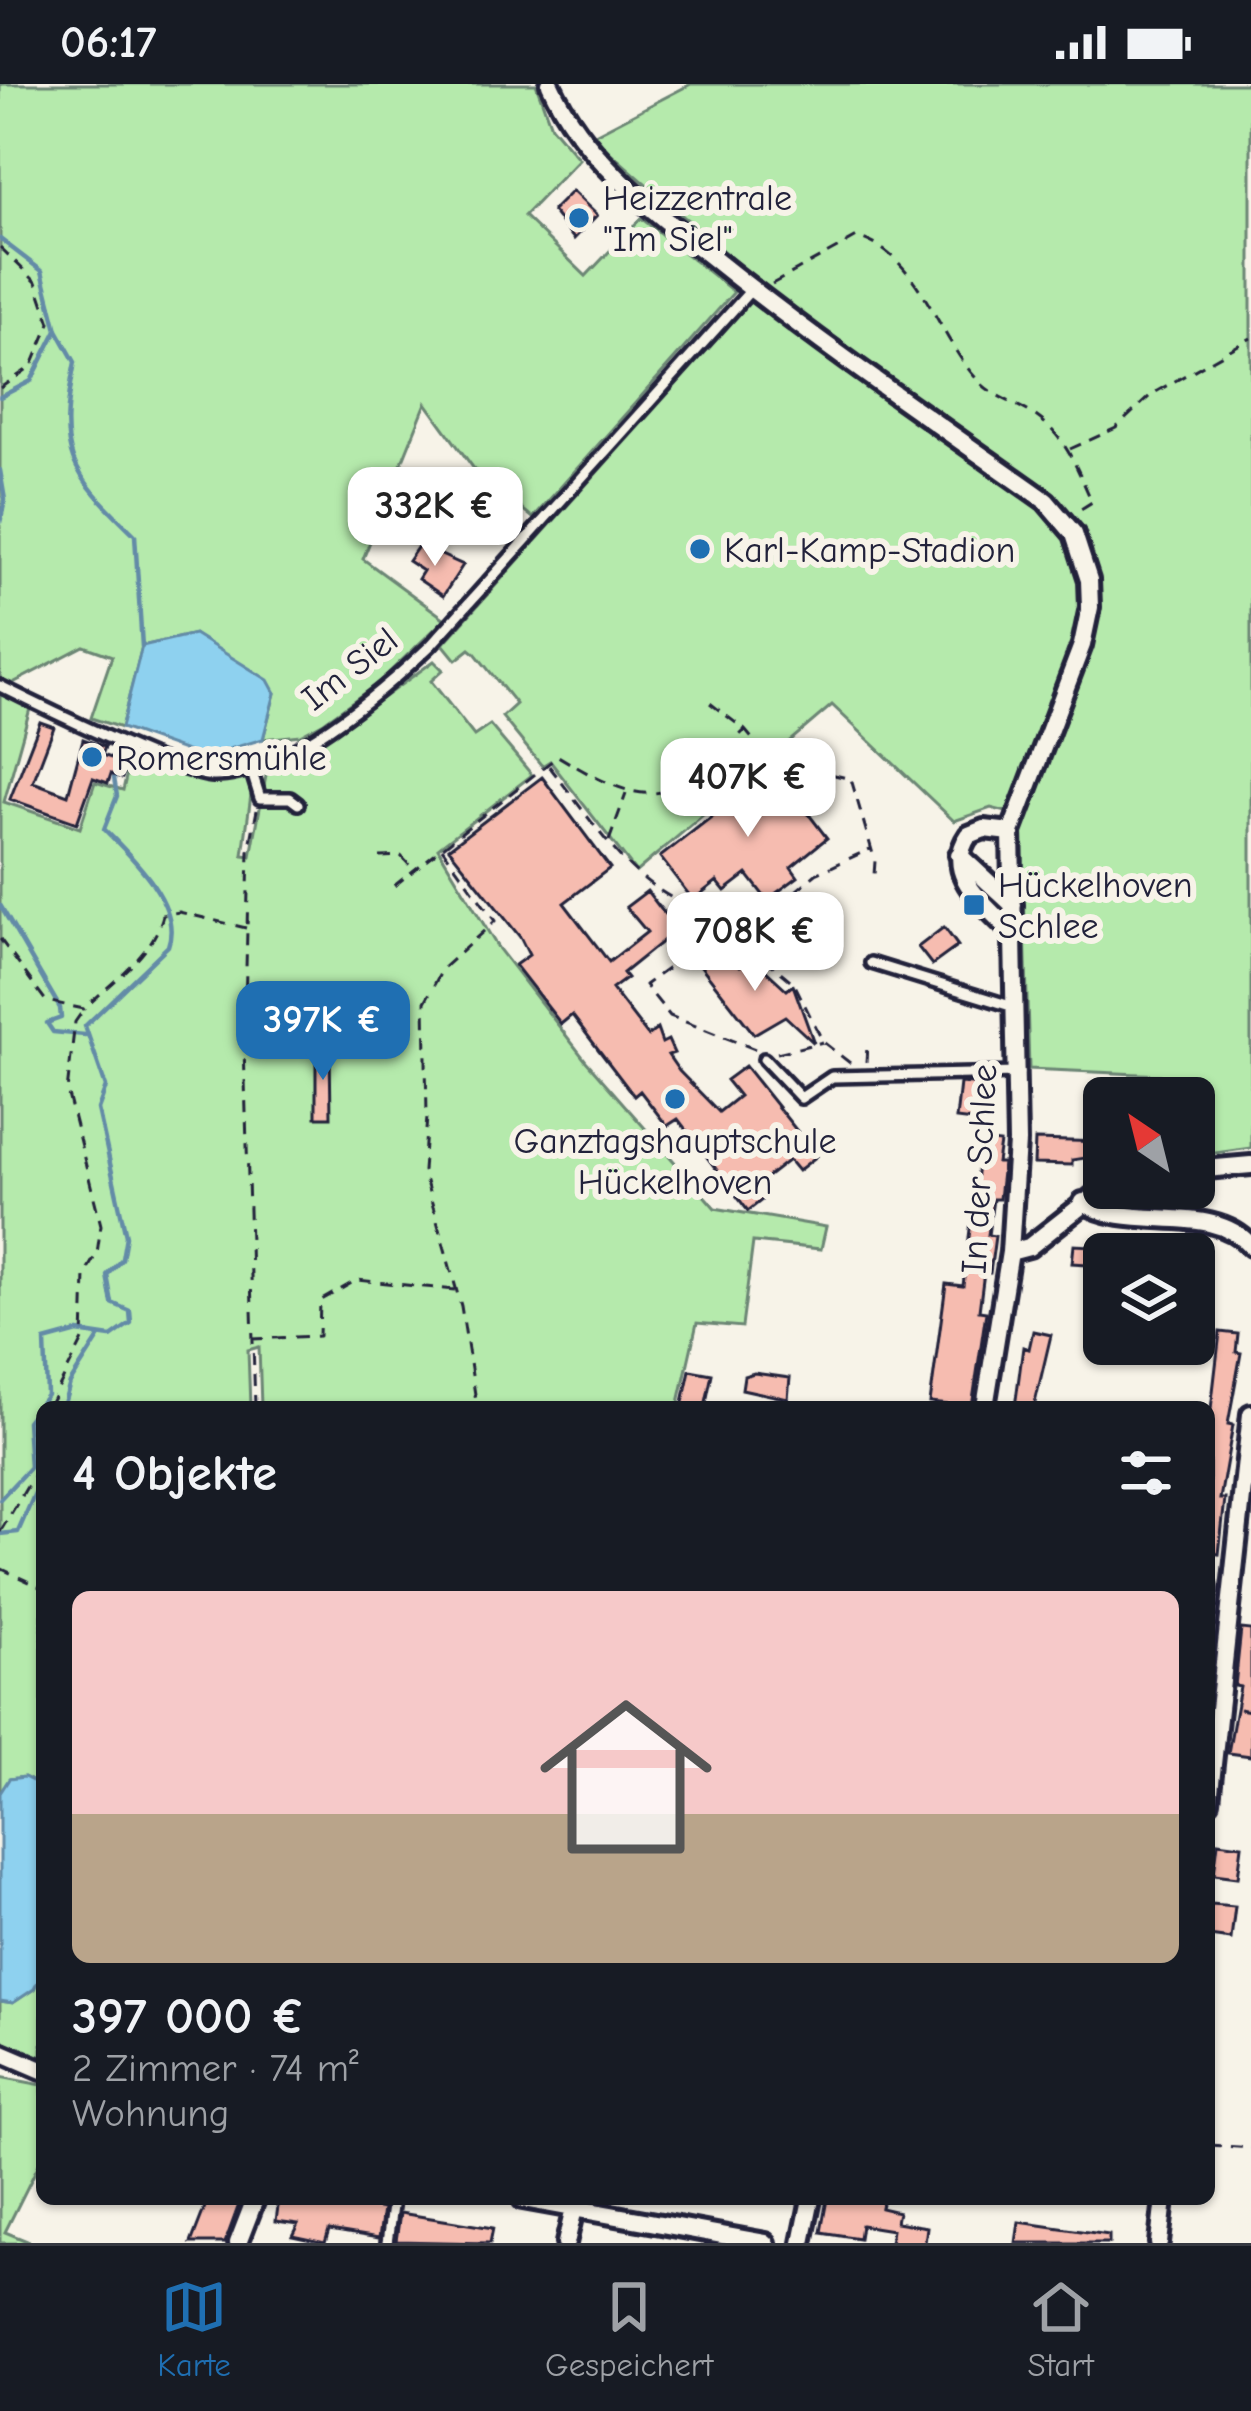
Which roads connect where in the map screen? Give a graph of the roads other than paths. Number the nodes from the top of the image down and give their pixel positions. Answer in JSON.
{"nodes":[{"id":1,"x":550,"y":84,"type":"edge"},
{"id":2,"x":750,"y":291,"type":"junction"},
{"id":3,"x":0,"y":686,"type":"edge"},
{"id":4,"x":251,"y":769,"type":"junction"},
{"id":5,"x":298,"y":804,"type":"dead end"},
{"id":6,"x":1011,"y":832,"type":"junction"},
{"id":7,"x":959,"y":855,"type":"junction"},
{"id":8,"x":1012,"y":905,"type":"junction"},
{"id":9,"x":1013,"y":934,"type":"junction"},
{"id":10,"x":871,"y":963,"type":"dead end"},
{"id":11,"x":1017,"y":1008,"type":"junction"},
{"id":12,"x":761,"y":1056,"type":"road end"},
{"id":13,"x":1019,"y":1073,"type":"junction"},
{"id":14,"x":1251,"y":1165,"type":"edge"},
{"id":15,"x":1215,"y":1168,"type":"edge"},
{"id":16,"x":1083,"y":1202,"type":"edge"},
{"id":17,"x":1094,"y":1209,"type":"edge"},
{"id":18,"x":1251,"y":1246,"type":"edge"},
{"id":19,"x":1010,"y":1252,"type":"junction"},
{"id":20,"x":986,"y":1401,"type":"edge"},
{"id":21,"x":1251,"y":1414,"type":"edge"},
{"id":22,"x":1215,"y":1714,"type":"edge"},
{"id":23,"x":0,"y":2052,"type":"edge"},
{"id":24,"x":36,"y":2067,"type":"edge"},
{"id":25,"x":253,"y":2205,"type":"edge"},
{"id":26,"x":392,"y":2205,"type":"edge"},
{"id":27,"x":576,"y":2205,"type":"edge"},
{"id":28,"x":586,"y":2205,"type":"edge"},
{"id":29,"x":810,"y":2205,"type":"edge"},
{"id":30,"x":1163,"y":2205,"type":"edge"},
{"id":31,"x":238,"y":2243,"type":"edge"},
{"id":32,"x":387,"y":2243,"type":"edge"},
{"id":33,"x":566,"y":2243,"type":"edge"},
{"id":34,"x":766,"y":2243,"type":"edge"},
{"id":35,"x":802,"y":2243,"type":"edge"},
{"id":36,"x":1160,"y":2243,"type":"edge"}],
"edges":[{"from":1,"to":2,"type":"street"},
{"from":2,"to":4,"type":"lane","name":"Im Siel"},
{"from":2,"to":6,"type":"street"},
{"from":3,"to":4,"type":"lane","name":"Im Siel"},
{"from":4,"to":5,"type":"lane"},
{"from":6,"to":7,"type":"street"},
{"from":6,"to":8,"type":"street","name":"In der Schlee"},
{"from":7,"to":8,"type":"street"},
{"from":7,"to":9,"type":"street"},
{"from":8,"to":9,"type":"street","name":"In der Schlee"},
{"from":9,"to":11,"type":"street","name":"In der Schlee"},
{"from":10,"to":11,"type":"lane"},
{"from":11,"to":13,"type":"street","name":"In der Schlee"},
{"from":12,"to":13,"type":"lane"},
{"from":13,"to":19,"type":"street","name":"In der Schlee"},
{"from":14,"to":15,"type":"street"},
{"from":16,"to":19,"type":"street"},
{"from":17,"to":18,"type":"street"},
{"from":19,"to":20,"type":"street","name":"In der Schlee"},
{"from":21,"to":22,"type":"street"},
{"from":23,"to":24,"type":"street"},
{"from":25,"to":31,"type":"street"},
{"from":26,"to":32,"type":"lane"},
{"from":27,"to":33,"type":"street"},
{"from":28,"to":34,"type":"street"},
{"from":29,"to":35,"type":"street"},
{"from":30,"to":36,"type":"street"}]}
